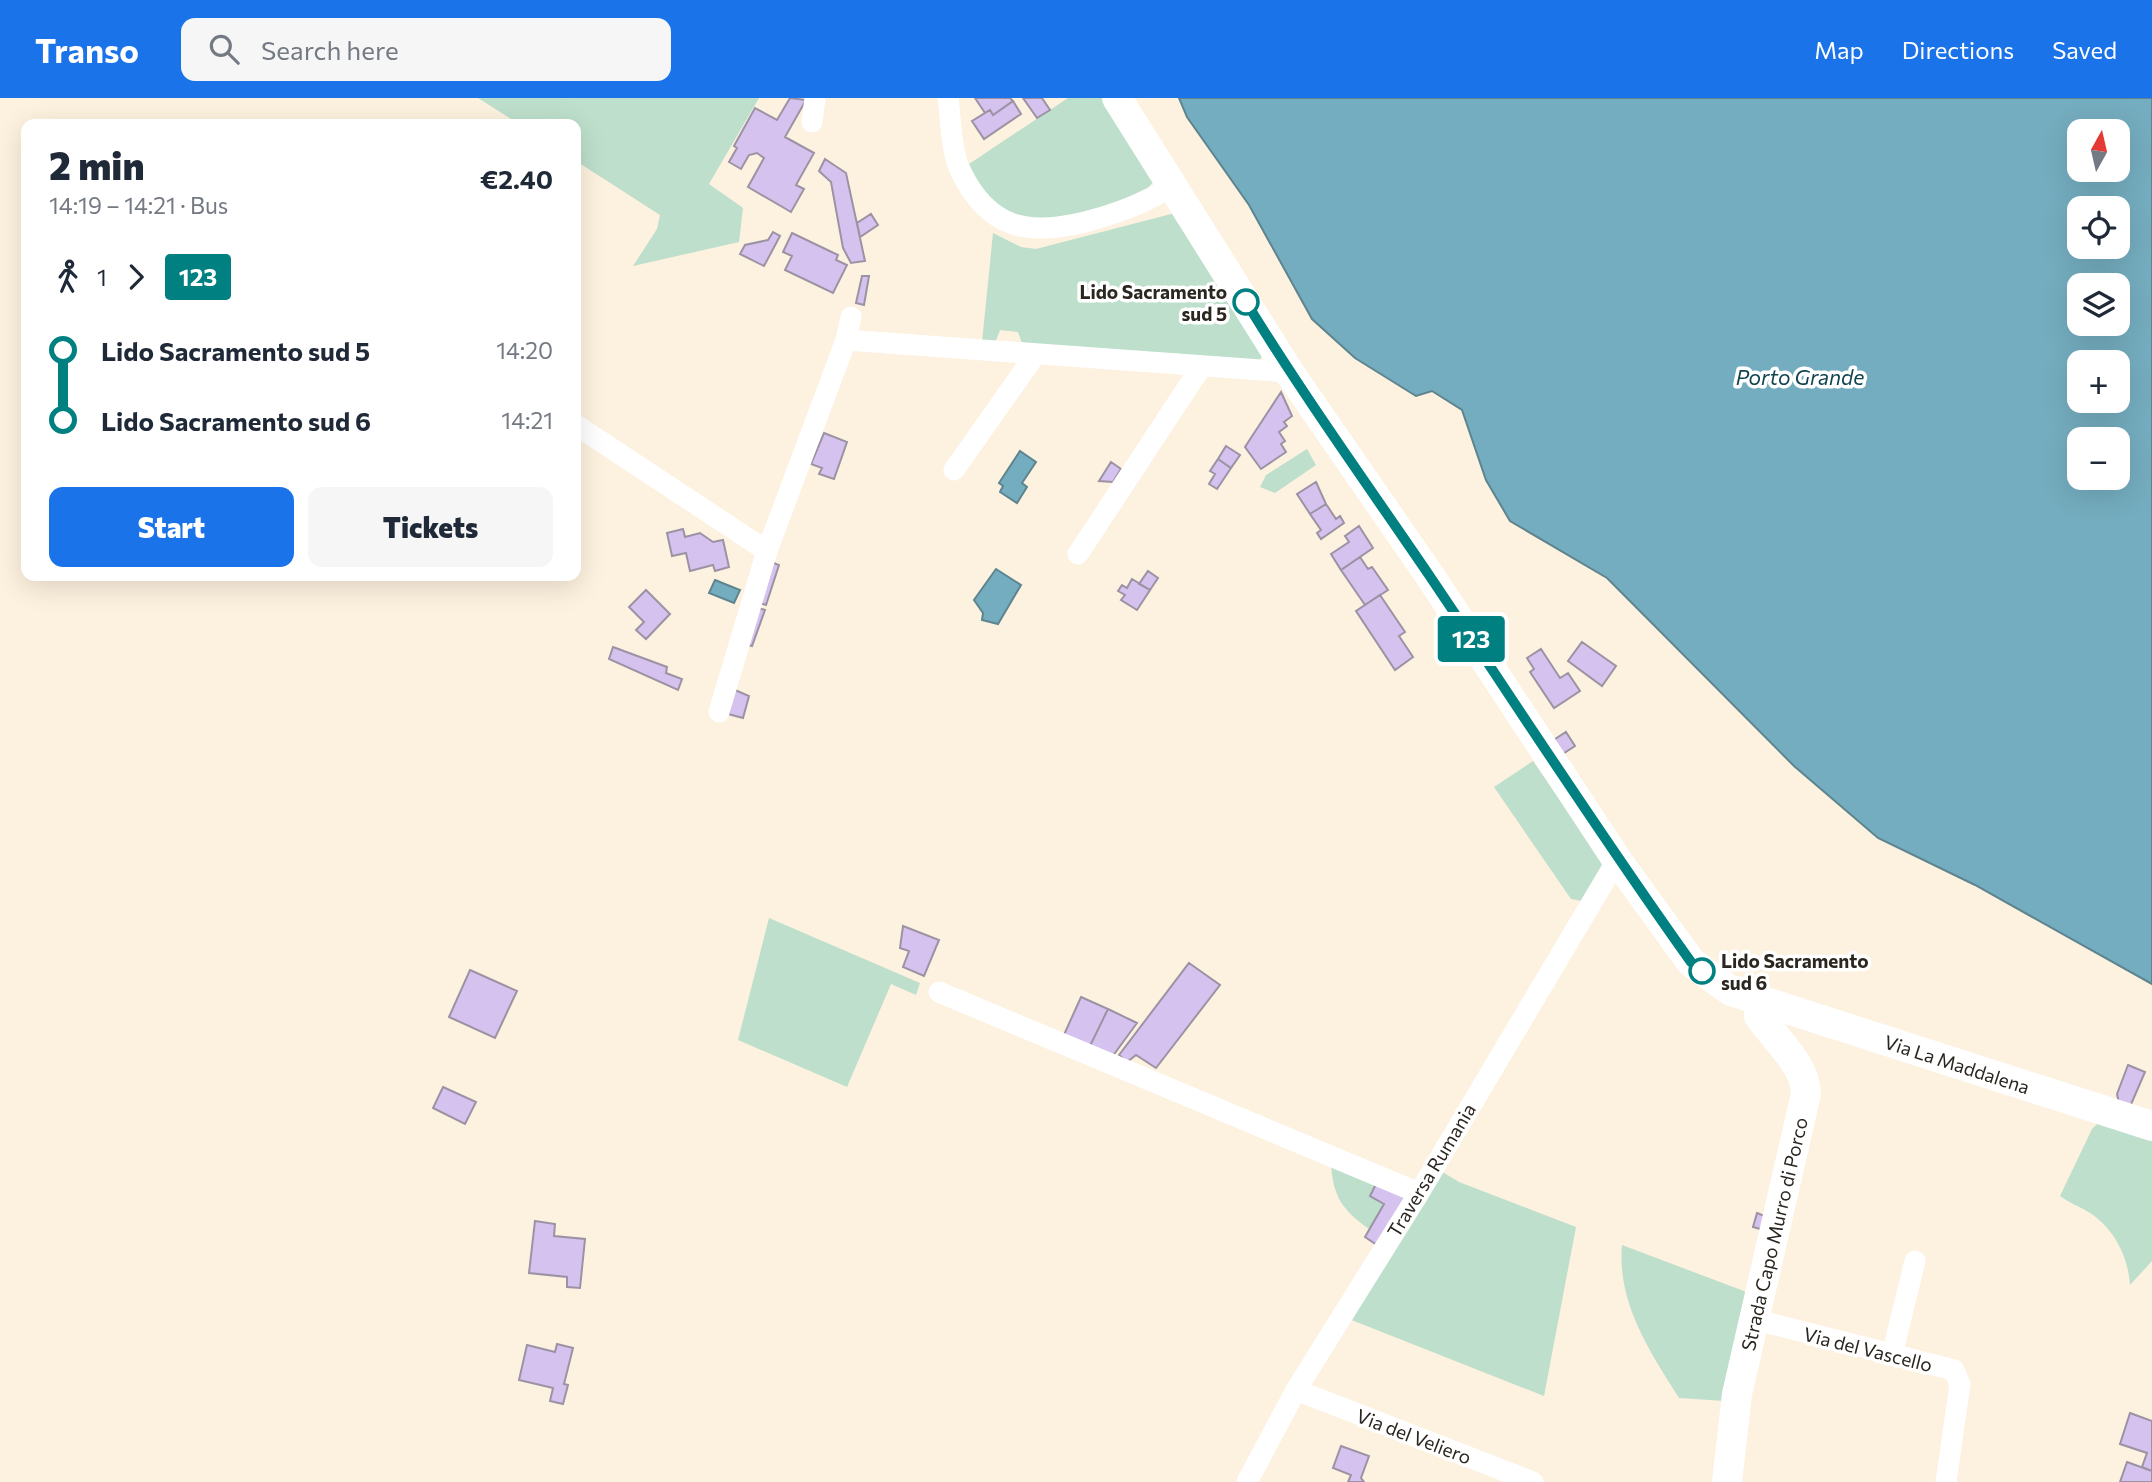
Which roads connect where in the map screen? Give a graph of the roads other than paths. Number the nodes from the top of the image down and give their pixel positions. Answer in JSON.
{"nodes":[{"id":1,"x":815,"y":98,"type":"edge"},
{"id":2,"x":948,"y":98,"type":"edge"},
{"id":3,"x":1117,"y":98,"type":"edge"},
{"id":4,"x":812,"y":122,"type":"dead end"},
{"id":5,"x":1174,"y":185,"type":"junction"},
{"id":6,"x":851,"y":317,"type":"dead end"},
{"id":7,"x":846,"y":340,"type":"junction"},
{"id":8,"x":1035,"y":355,"type":"junction"},
{"id":9,"x":1201,"y":367,"type":"junction"},
{"id":10,"x":1289,"y":372,"type":"junction"},
{"id":11,"x":581,"y":428,"type":"edge"},
{"id":12,"x":954,"y":470,"type":"dead end"},
{"id":13,"x":767,"y":551,"type":"junction"},
{"id":14,"x":1078,"y":554,"type":"dead end"},
{"id":15,"x":719,"y":712,"type":"dead end"},
{"id":16,"x":1617,"y":860,"type":"junction"},
{"id":17,"x":939,"y":992,"type":"dead end"},
{"id":18,"x":1761,"y":1001,"type":"junction"},
{"id":19,"x":2152,"y":1126,"type":"edge"},
{"id":20,"x":1419,"y":1193,"type":"junction"},
{"id":21,"x":1915,"y":1261,"type":"dead end"},
{"id":22,"x":1753,"y":1319,"type":"junction"},
{"id":23,"x":1892,"y":1355,"type":"junction"},
{"id":24,"x":1296,"y":1390,"type":"junction"},
{"id":25,"x":1247,"y":1482,"type":"edge"},
{"id":26,"x":1533,"y":1482,"type":"edge"},
{"id":27,"x":1727,"y":1482,"type":"edge"},
{"id":28,"x":1946,"y":1482,"type":"edge"}],
"edges":[{"from":1,"to":4,"type":"street"},
{"from":2,"to":5,"type":"street"},
{"from":3,"to":5,"type":"street","name":"Via La Maddalena"},
{"from":5,"to":10,"type":"street","name":"Via La Maddalena"},
{"from":6,"to":7,"type":"street"},
{"from":7,"to":8,"type":"street"},
{"from":7,"to":13,"type":"street"},
{"from":8,"to":9,"type":"street"},
{"from":8,"to":12,"type":"street"},
{"from":9,"to":10,"type":"street"},
{"from":9,"to":14,"type":"street"},
{"from":10,"to":16,"type":"street","name":"Via La Maddalena"},
{"from":11,"to":13,"type":"street"},
{"from":13,"to":15,"type":"street"},
{"from":16,"to":18,"type":"street","name":"Via La Maddalena"},
{"from":16,"to":20,"type":"street","name":"Traversa Rumania"},
{"from":17,"to":20,"type":"street"},
{"from":18,"to":19,"type":"street","name":"Via La Maddalena"},
{"from":18,"to":22,"type":"street","name":"Strada Capo Murro di Porco"},
{"from":20,"to":24,"type":"street","name":"Traversa Rumania"},
{"from":21,"to":23,"type":"street"},
{"from":22,"to":23,"type":"street","name":"Via del Vascello"},
{"from":22,"to":27,"type":"street","name":"Strada Capo Murro di Porco"},
{"from":23,"to":28,"type":"street","name":"Via del Vascello"},
{"from":24,"to":25,"type":"street","name":"Traversa Rumania"},
{"from":24,"to":26,"type":"street","name":"Via del Veliero"}]}
